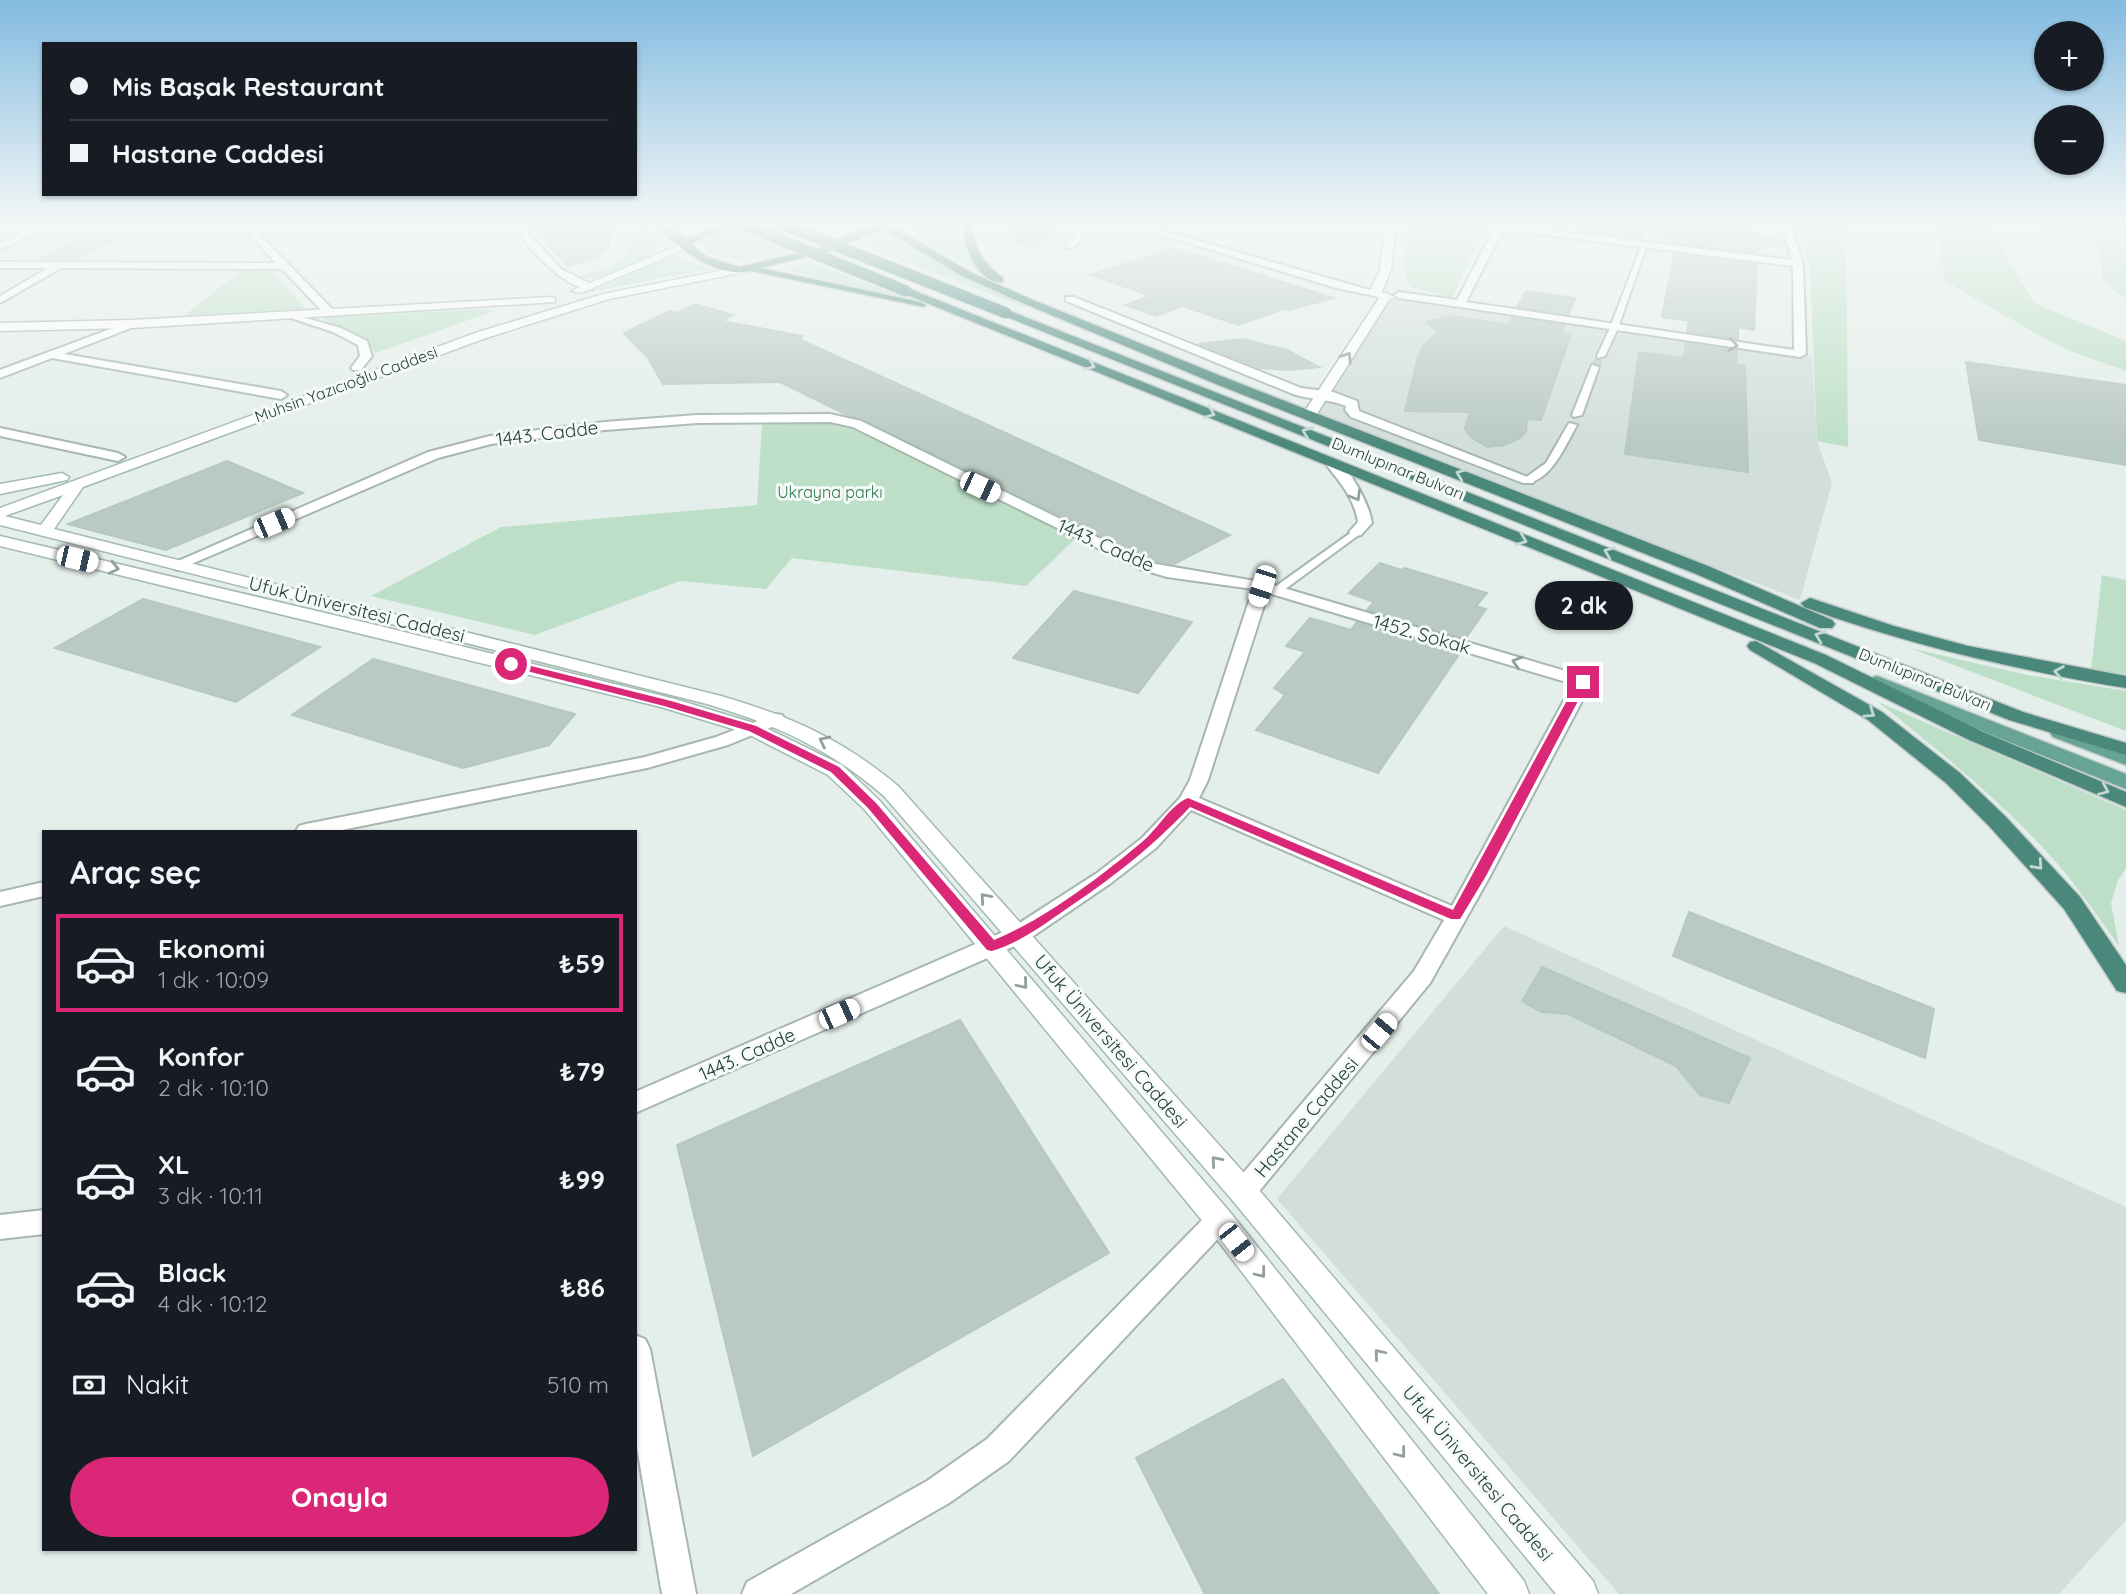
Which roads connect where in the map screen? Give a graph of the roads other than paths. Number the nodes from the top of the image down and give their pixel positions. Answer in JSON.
{"nodes":[{"id":1,"x":315,"y":297,"type":"edge"},
{"id":2,"x":559,"y":297,"type":"edge"},
{"id":3,"x":602,"y":297,"type":"edge"},
{"id":4,"x":877,"y":297,"type":"edge"},
{"id":5,"x":922,"y":297,"type":"edge"},
{"id":6,"x":967,"y":297,"type":"edge"},
{"id":7,"x":1019,"y":297,"type":"edge"},
{"id":8,"x":1023,"y":297,"type":"edge"},
{"id":9,"x":1383,"y":297,"type":"edge"},
{"id":10,"x":1416,"y":297,"type":"edge"},
{"id":11,"x":1463,"y":297,"type":"edge"},
{"id":12,"x":1625,"y":297,"type":"edge"},
{"id":13,"x":1799,"y":297,"type":"edge"},
{"id":14,"x":1070,"y":299,"type":"dead end"},
{"id":15,"x":551,"y":300,"type":"junction"},
{"id":16,"x":1029,"y":302,"type":"junction"},
{"id":17,"x":1460,"y":304,"type":"junction"},
{"id":18,"x":330,"y":313,"type":"junction"},
{"id":19,"x":1006,"y":313,"type":"junction"},
{"id":20,"x":292,"y":315,"type":"junction"},
{"id":21,"x":970,"y":317,"type":"junction"},
{"id":22,"x":132,"y":324,"type":"junction"},
{"id":23,"x":0,"y":327,"type":"edge"},
{"id":24,"x":1614,"y":328,"type":"junction"},
{"id":25,"x":52,"y":355,"type":"junction"},
{"id":26,"x":1601,"y":356,"type":"tunnel mouth"},
{"id":27,"x":1595,"y":367,"type":"tunnel mouth"},
{"id":28,"x":356,"y":368,"type":"junction"},
{"id":29,"x":0,"y":374,"type":"edge"},
{"id":30,"x":1220,"y":381,"type":"junction"},
{"id":31,"x":1322,"y":395,"type":"junction"},
{"id":32,"x":281,"y":396,"type":"junction"},
{"id":33,"x":1310,"y":414,"type":"junction"},
{"id":34,"x":1577,"y":415,"type":"dead end"},
{"id":35,"x":1572,"y":425,"type":"dead end"},
{"id":36,"x":0,"y":432,"type":"edge"},
{"id":37,"x":118,"y":457,"type":"junction"},
{"id":38,"x":1331,"y":462,"type":"junction"},
{"id":39,"x":62,"y":477,"type":"junction"},
{"id":40,"x":1528,"y":480,"type":"joint"},
{"id":41,"x":79,"y":482,"type":"junction"},
{"id":42,"x":0,"y":489,"type":"edge"},
{"id":43,"x":0,"y":499,"type":"edge"},
{"id":44,"x":1523,"y":501,"type":"junction"},
{"id":45,"x":0,"y":513,"type":"edge"},
{"id":46,"x":0,"y":520,"type":"edge"},
{"id":47,"x":44,"y":532,"type":"junction"},
{"id":48,"x":1356,"y":532,"type":"joint"},
{"id":49,"x":1,"y":542,"type":"edge"},
{"id":50,"x":177,"y":565,"type":"junction"},
{"id":51,"x":151,"y":577,"type":"junction"},
{"id":52,"x":1269,"y":589,"type":"junction"},
{"id":53,"x":1661,"y":595,"type":"junction"},
{"id":54,"x":1820,"y":659,"type":"junction"},
{"id":55,"x":1929,"y":680,"type":"junction"},
{"id":56,"x":1583,"y":682,"type":"joint"},
{"id":57,"x":2126,"y":682,"type":"edge"},
{"id":58,"x":2016,"y":716,"type":"junction"},
{"id":59,"x":776,"y":719,"type":"junction"},
{"id":60,"x":753,"y":729,"type":"junction"},
{"id":61,"x":2126,"y":749,"type":"edge"},
{"id":62,"x":2126,"y":759,"type":"edge"},
{"id":63,"x":2126,"y":782,"type":"edge"},
{"id":64,"x":2126,"y":800,"type":"edge"},
{"id":65,"x":1188,"y":802,"type":"junction"},
{"id":66,"x":311,"y":830,"type":"edge"},
{"id":67,"x":42,"y":889,"type":"edge"},
{"id":68,"x":0,"y":899,"type":"edge"},
{"id":69,"x":1456,"y":916,"type":"junction"},
{"id":70,"x":1018,"y":935,"type":"junction"},
{"id":71,"x":992,"y":947,"type":"junction"},
{"id":72,"x":2126,"y":984,"type":"edge"},
{"id":73,"x":637,"y":1102,"type":"edge"},
{"id":74,"x":1243,"y":1192,"type":"junction"},
{"id":75,"x":1219,"y":1220,"type":"junction"},
{"id":76,"x":42,"y":1223,"type":"edge"},
{"id":77,"x":0,"y":1227,"type":"edge"},
{"id":78,"x":637,"y":1360,"type":"edge"},
{"id":79,"x":679,"y":1594,"type":"edge"},
{"id":80,"x":759,"y":1594,"type":"edge"},
{"id":81,"x":1511,"y":1594,"type":"edge"},
{"id":82,"x":1580,"y":1594,"type":"edge"}],
"edges":[{"from":1,"to":18,"type":"street"},
{"from":2,"to":15,"type":"main road","name":"Muhsin Yazıcıoğlu Caddesi"},
{"from":3,"to":41,"type":"main road","name":"Muhsin Yazıcıoğlu Caddesi"},
{"from":4,"to":21,"type":"highway","name":"Dumlupınar Bulvarı"},
{"from":5,"to":21,"type":"highway","name":"Dumlupınar Bulvarı","bridge":true},
{"from":6,"to":19,"type":"highway","name":"Dumlupınar Bulvarı","bridge":true},
{"from":7,"to":16,"type":"highway"},
{"from":8,"to":16,"type":"highway"},
{"from":31,"to":9,"type":"main road","one_way":true},
{"from":10,"to":17,"type":"street"},
{"from":11,"to":17,"type":"street"},
{"from":12,"to":24,"type":"street"},
{"from":24,"to":13,"type":"street","one_way":true},
{"from":14,"to":31,"type":"street"},
{"from":15,"to":18,"type":"main road"},
{"from":15,"to":28,"type":"main road","name":"Muhsin Yazıcıoğlu Caddesi"},
{"from":16,"to":30,"type":"highway"},
{"from":17,"to":24,"type":"street"},
{"from":18,"to":20,"type":"main road"},
{"from":19,"to":30,"type":"highway"},
{"from":55,"to":19,"type":"highway","name":"Dumlupınar Bulvarı","one_way":true},
{"from":20,"to":22,"type":"main road"},
{"from":20,"to":28,"type":"street"},
{"from":21,"to":38,"type":"highway","name":"Dumlupınar Bulvarı","one_way":true},
{"from":22,"to":23,"type":"main road"},
{"from":22,"to":25,"type":"street"},
{"from":24,"to":26,"type":"street"},
{"from":25,"to":29,"type":"street"},
{"from":25,"to":32,"type":"street"},
{"from":27,"to":34,"type":"street"},
{"from":28,"to":32,"type":"main road","name":"Muhsin Yazıcıoğlu Caddesi"},
{"from":30,"to":33,"type":"highway"},
{"from":31,"to":33,"type":"main road"},
{"from":31,"to":40,"type":"street"},
{"from":32,"to":37,"type":"main road","name":"Muhsin Yazıcıoğlu Caddesi"},
{"from":44,"to":33,"type":"highway","one_way":true},
{"from":35,"to":40,"type":"street"},
{"from":36,"to":37,"type":"street"},
{"from":37,"to":39,"type":"main road","name":"Muhsin Yazıcıoğlu Caddesi"},
{"from":38,"to":48,"type":"street","one_way":true},
{"from":38,"to":53,"type":"highway","name":"Dumlupınar Bulvarı","one_way":true},
{"from":39,"to":42,"type":"main road"},
{"from":39,"to":43,"type":"main road","name":"Muhsin Yazıcıoğlu Caddesi"},
{"from":41,"to":45,"type":"main road","name":"Muhsin Yazıcıoğlu Caddesi"},
{"from":41,"to":47,"type":"main road"},
{"from":44,"to":55,"type":"highway"},
{"from":57,"to":44,"type":"highway","one_way":true},
{"from":46,"to":47,"type":"main road","name":"Ufuk Üniversitesi Caddesi"},
{"from":47,"to":50,"type":"main road","name":"Ufuk Üniversitesi Caddesi"},
{"from":48,"to":52,"type":"street"},
{"from":49,"to":51,"type":"main road","name":"Ufuk Üniversitesi Caddesi","one_way":true},
{"from":50,"to":51,"type":"main road"},
{"from":50,"to":52,"type":"street","name":"1443. Cadde"},
{"from":50,"to":59,"type":"main road","name":"Ufuk Üniversitesi Caddesi"},
{"from":51,"to":60,"type":"main road","name":"Ufuk Üniversitesi Caddesi"},
{"from":56,"to":52,"type":"street","name":"1452. Sokak","one_way":true},
{"from":52,"to":65,"type":"street","name":"1443. Cadde"},
{"from":53,"to":54,"type":"highway","name":"Dumlupınar Bulvarı"},
{"from":53,"to":72,"type":"highway","one_way":true},
{"from":54,"to":63,"type":"main road"},
{"from":54,"to":64,"type":"highway","name":"Dumlupınar Bulvarı","one_way":true},
{"from":55,"to":58,"type":"highway","name":"Dumlupınar Bulvarı"},
{"from":56,"to":69,"type":"street","name":"Hastane Caddesi"},
{"from":58,"to":61,"type":"highway","name":"Dumlupınar Bulvarı"},
{"from":58,"to":62,"type":"main road"},
{"from":59,"to":60,"type":"street"},
{"from":70,"to":59,"type":"main road","name":"Ufuk Üniversitesi Caddesi","one_way":true},
{"from":60,"to":66,"type":"street"},
{"from":60,"to":71,"type":"main road","name":"Ufuk Üniversitesi Caddesi"},
{"from":65,"to":69,"type":"street"},
{"from":65,"to":70,"type":"street","name":"1443. Cadde"},
{"from":67,"to":68,"type":"street"},
{"from":69,"to":74,"type":"street","name":"Hastane Caddesi"},
{"from":70,"to":71,"type":"street","name":"1443. Cadde"},
{"from":74,"to":70,"type":"main road","name":"Ufuk Üniversitesi Caddesi","one_way":true},
{"from":71,"to":73,"type":"street","name":"1443. Cadde"},
{"from":71,"to":75,"type":"main road","name":"Ufuk Üniversitesi Caddesi","one_way":true},
{"from":74,"to":75,"type":"main road"},
{"from":82,"to":74,"type":"main road","name":"Ufuk Üniversitesi Caddesi","one_way":true},
{"from":75,"to":80,"type":"street"},
{"from":75,"to":81,"type":"main road","name":"Ufuk Üniversitesi Caddesi","one_way":true},
{"from":76,"to":77,"type":"street"},
{"from":78,"to":79,"type":"street"}]}
